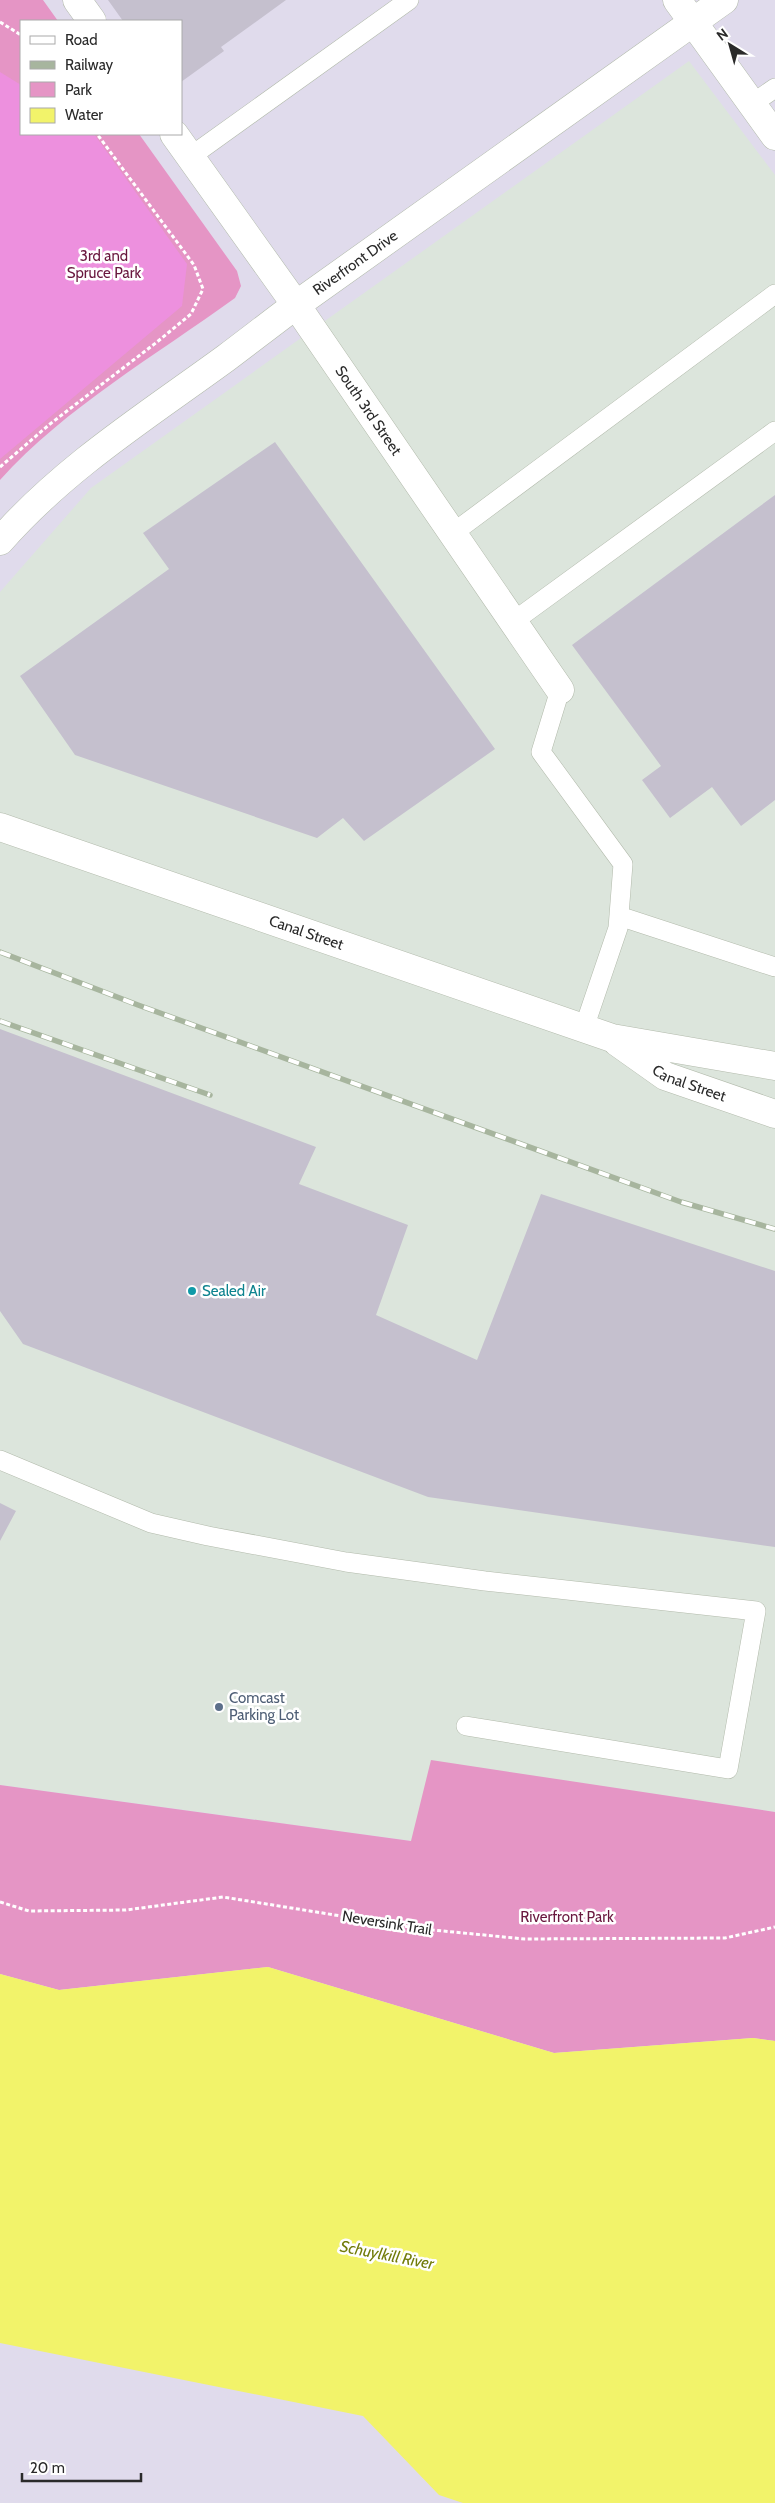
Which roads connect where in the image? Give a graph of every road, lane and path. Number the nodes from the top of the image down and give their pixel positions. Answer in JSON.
{"nodes":[{"id":1,"x":77,"y":0,"type":"edge"},
{"id":2,"x":408,"y":0,"type":"edge"},
{"id":3,"x":677,"y":0,"type":"edge"},
{"id":4,"x":724,"y":0,"type":"edge"},
{"id":5,"x":91,"y":20,"type":"edge"},
{"id":6,"x":0,"y":22,"type":"edge"},
{"id":7,"x":693,"y":22,"type":"junction"},
{"id":8,"x":20,"y":34,"type":"edge"},
{"id":9,"x":775,"y":88,"type":"edge"},
{"id":10,"x":752,"y":104,"type":"junction"},
{"id":11,"x":98,"y":135,"type":"edge"},
{"id":12,"x":175,"y":135,"type":"edge"},
{"id":13,"x":775,"y":136,"type":"edge"},
{"id":14,"x":190,"y":157,"type":"junction"},
{"id":15,"x":775,"y":294,"type":"edge"},
{"id":16,"x":296,"y":304,"type":"junction"},
{"id":17,"x":775,"y":431,"type":"edge"},
{"id":18,"x":0,"y":467,"type":"edge"},
{"id":19,"x":453,"y":533,"type":"junction"},
{"id":20,"x":0,"y":541,"type":"edge"},
{"id":21,"x":514,"y":621,"type":"junction"},
{"id":22,"x":560,"y":690,"type":"joint"},
{"id":23,"x":0,"y":827,"type":"edge"},
{"id":24,"x":619,"y":916,"type":"junction"},
{"id":25,"x":775,"y":967,"type":"edge"},
{"id":26,"x":584,"y":1028,"type":"junction"},
{"id":27,"x":612,"y":1038,"type":"junction"},
{"id":28,"x":775,"y":1066,"type":"edge"},
{"id":29,"x":775,"y":1114,"type":"edge"},
{"id":30,"x":0,"y":1460,"type":"edge"},
{"id":31,"x":466,"y":1726,"type":"dead end"},
{"id":32,"x":0,"y":1902,"type":"edge"},
{"id":33,"x":775,"y":1927,"type":"edge"}],
"edges":[{"from":1,"to":5,"type":"street"},
{"from":2,"to":14,"type":"lane"},
{"from":3,"to":7,"type":"street"},
{"from":4,"to":7,"type":"street","name":"Riverfront Drive"},
{"from":6,"to":8,"type":"path"},
{"from":7,"to":10,"type":"street"},
{"from":7,"to":16,"type":"street","name":"Riverfront Drive"},
{"from":9,"to":10,"type":"lane"},
{"from":10,"to":13,"type":"street"},
{"from":11,"to":18,"type":"path"},
{"from":12,"to":14,"type":"street","name":"South 3rd Street"},
{"from":14,"to":16,"type":"street","name":"South 3rd Street"},
{"from":15,"to":19,"type":"lane"},
{"from":16,"to":19,"type":"street","name":"South 3rd Street"},
{"from":16,"to":20,"type":"street","name":"Riverfront Drive"},
{"from":17,"to":21,"type":"lane"},
{"from":19,"to":21,"type":"street","name":"South 3rd Street"},
{"from":21,"to":22,"type":"street","name":"South 3rd Street"},
{"from":22,"to":24,"type":"lane"},
{"from":23,"to":26,"type":"street","name":"Canal Street"},
{"from":24,"to":25,"type":"lane"},
{"from":24,"to":26,"type":"lane"},
{"from":26,"to":27,"type":"street","name":"Canal Street"},
{"from":27,"to":28,"type":"street","name":"Canal Street"},
{"from":27,"to":29,"type":"street","name":"Canal Street"},
{"from":30,"to":31,"type":"lane"},
{"from":32,"to":33,"type":"path","name":"Neversink Trail"}]}
